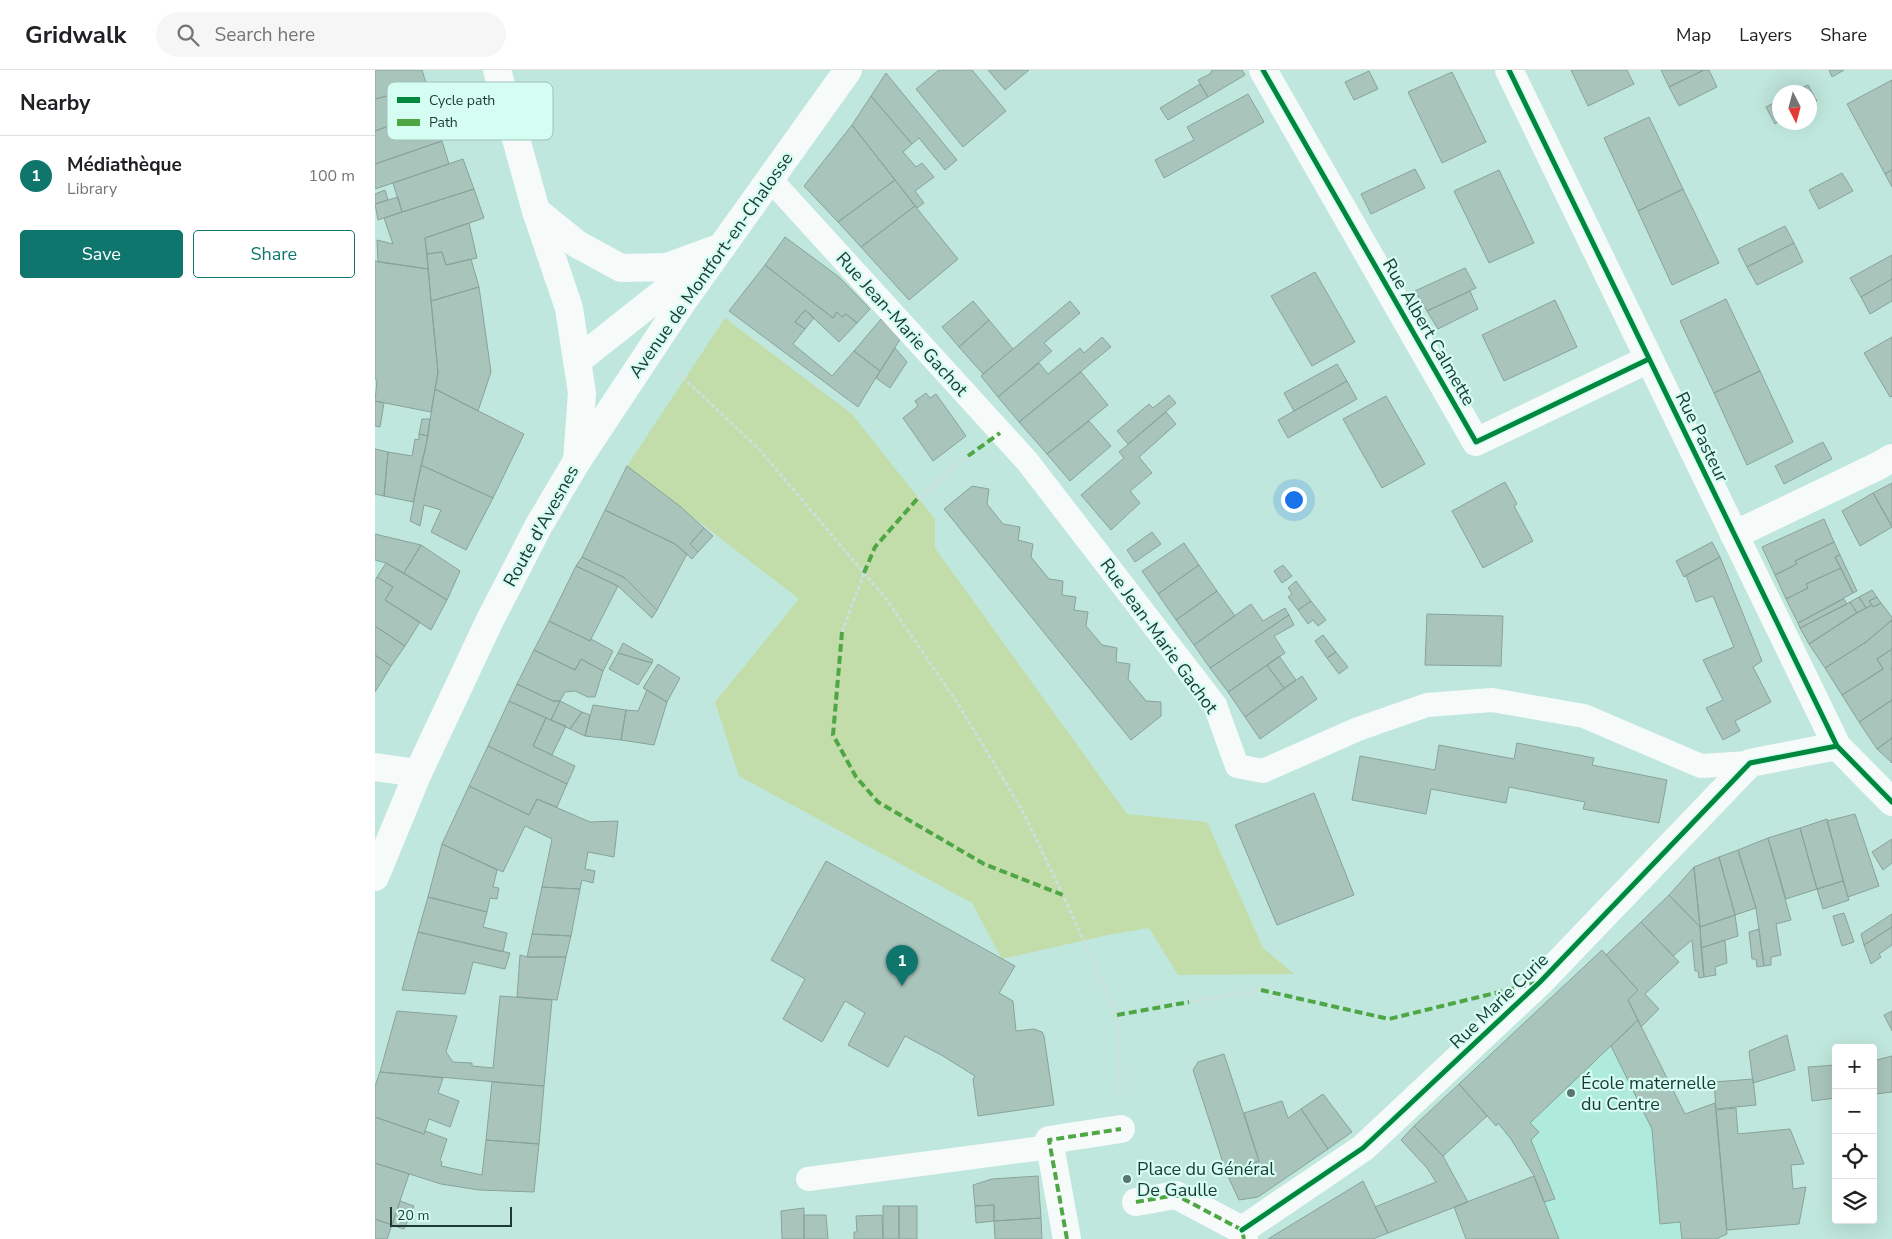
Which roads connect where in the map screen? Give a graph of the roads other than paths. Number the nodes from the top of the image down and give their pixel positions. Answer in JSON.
{"nodes":[{"id":1,"x":848,"y":70,"type":"edge"},
{"id":2,"x":1263,"y":70,"type":"edge"},
{"id":3,"x":1509,"y":70,"type":"edge"},
{"id":4,"x":516,"y":140,"type":"edge"},
{"id":5,"x":770,"y":179,"type":"junction"},
{"id":6,"x":536,"y":211,"type":"junction"},
{"id":7,"x":721,"y":247,"type":"junction"},
{"id":8,"x":1649,"y":359,"type":"junction"},
{"id":9,"x":577,"y":361,"type":"junction"},
{"id":10,"x":1892,"y":458,"type":"edge"},
{"id":11,"x":577,"y":461,"type":"junction"},
{"id":12,"x":1734,"y":535,"type":"junction"},
{"id":13,"x":1837,"y":746,"type":"junction"},
{"id":14,"x":1750,"y":763,"type":"junction"},
{"id":15,"x":375,"y":767,"type":"edge"},
{"id":16,"x":418,"y":773,"type":"junction"},
{"id":17,"x":1892,"y":802,"type":"edge"},
{"id":18,"x":375,"y":877,"type":"edge"},
{"id":19,"x":1121,"y":1129,"type":"road end"},
{"id":20,"x":1050,"y":1146,"type":"junction"},
{"id":21,"x":808,"y":1179,"type":"dead end"},
{"id":22,"x":1137,"y":1202,"type":"dead end"},
{"id":23,"x":1243,"y":1235,"type":"edge"},
{"id":24,"x":1067,"y":1239,"type":"edge"}],
"edges":[{"from":1,"to":5,"type":"street","name":"Avenue de Montfort-en-Chalosse"},
{"from":2,"to":8,"type":"street","name":"Rue Albert Calmette"},
{"from":3,"to":8,"type":"street","name":"Rue Pasteur"},
{"from":4,"to":6,"type":"street","name":"Route d'Avesnes"},
{"from":5,"to":7,"type":"street","name":"Avenue de Montfort-en-Chalosse"},
{"from":5,"to":14,"type":"lane","name":"Rue Jean-Marie Gachot"},
{"from":6,"to":7,"type":"street"},
{"from":6,"to":9,"type":"street","name":"Route d'Avesnes"},
{"from":7,"to":9,"type":"street"},
{"from":7,"to":11,"type":"street","name":"Avenue de Montfort-en-Chalosse"},
{"from":8,"to":12,"type":"street","name":"Rue Pasteur"},
{"from":9,"to":11,"type":"street","name":"Route d'Avesnes"},
{"from":10,"to":12,"type":"street"},
{"from":11,"to":16,"type":"street","name":"Route d'Avesnes"},
{"from":12,"to":13,"type":"street","name":"Rue Pasteur"},
{"from":13,"to":14,"type":"street","name":"Rue Jean-Marie Gachot"},
{"from":13,"to":17,"type":"street","name":"Rue Pasteur"},
{"from":14,"to":23,"type":"street","name":"Rue Marie Curie"},
{"from":15,"to":16,"type":"street"},
{"from":16,"to":18,"type":"street","name":"Route d'Avesnes"},
{"from":19,"to":20,"type":"street"},
{"from":20,"to":21,"type":"lane"},
{"from":20,"to":24,"type":"street"},
{"from":22,"to":23,"type":"street"}]}
